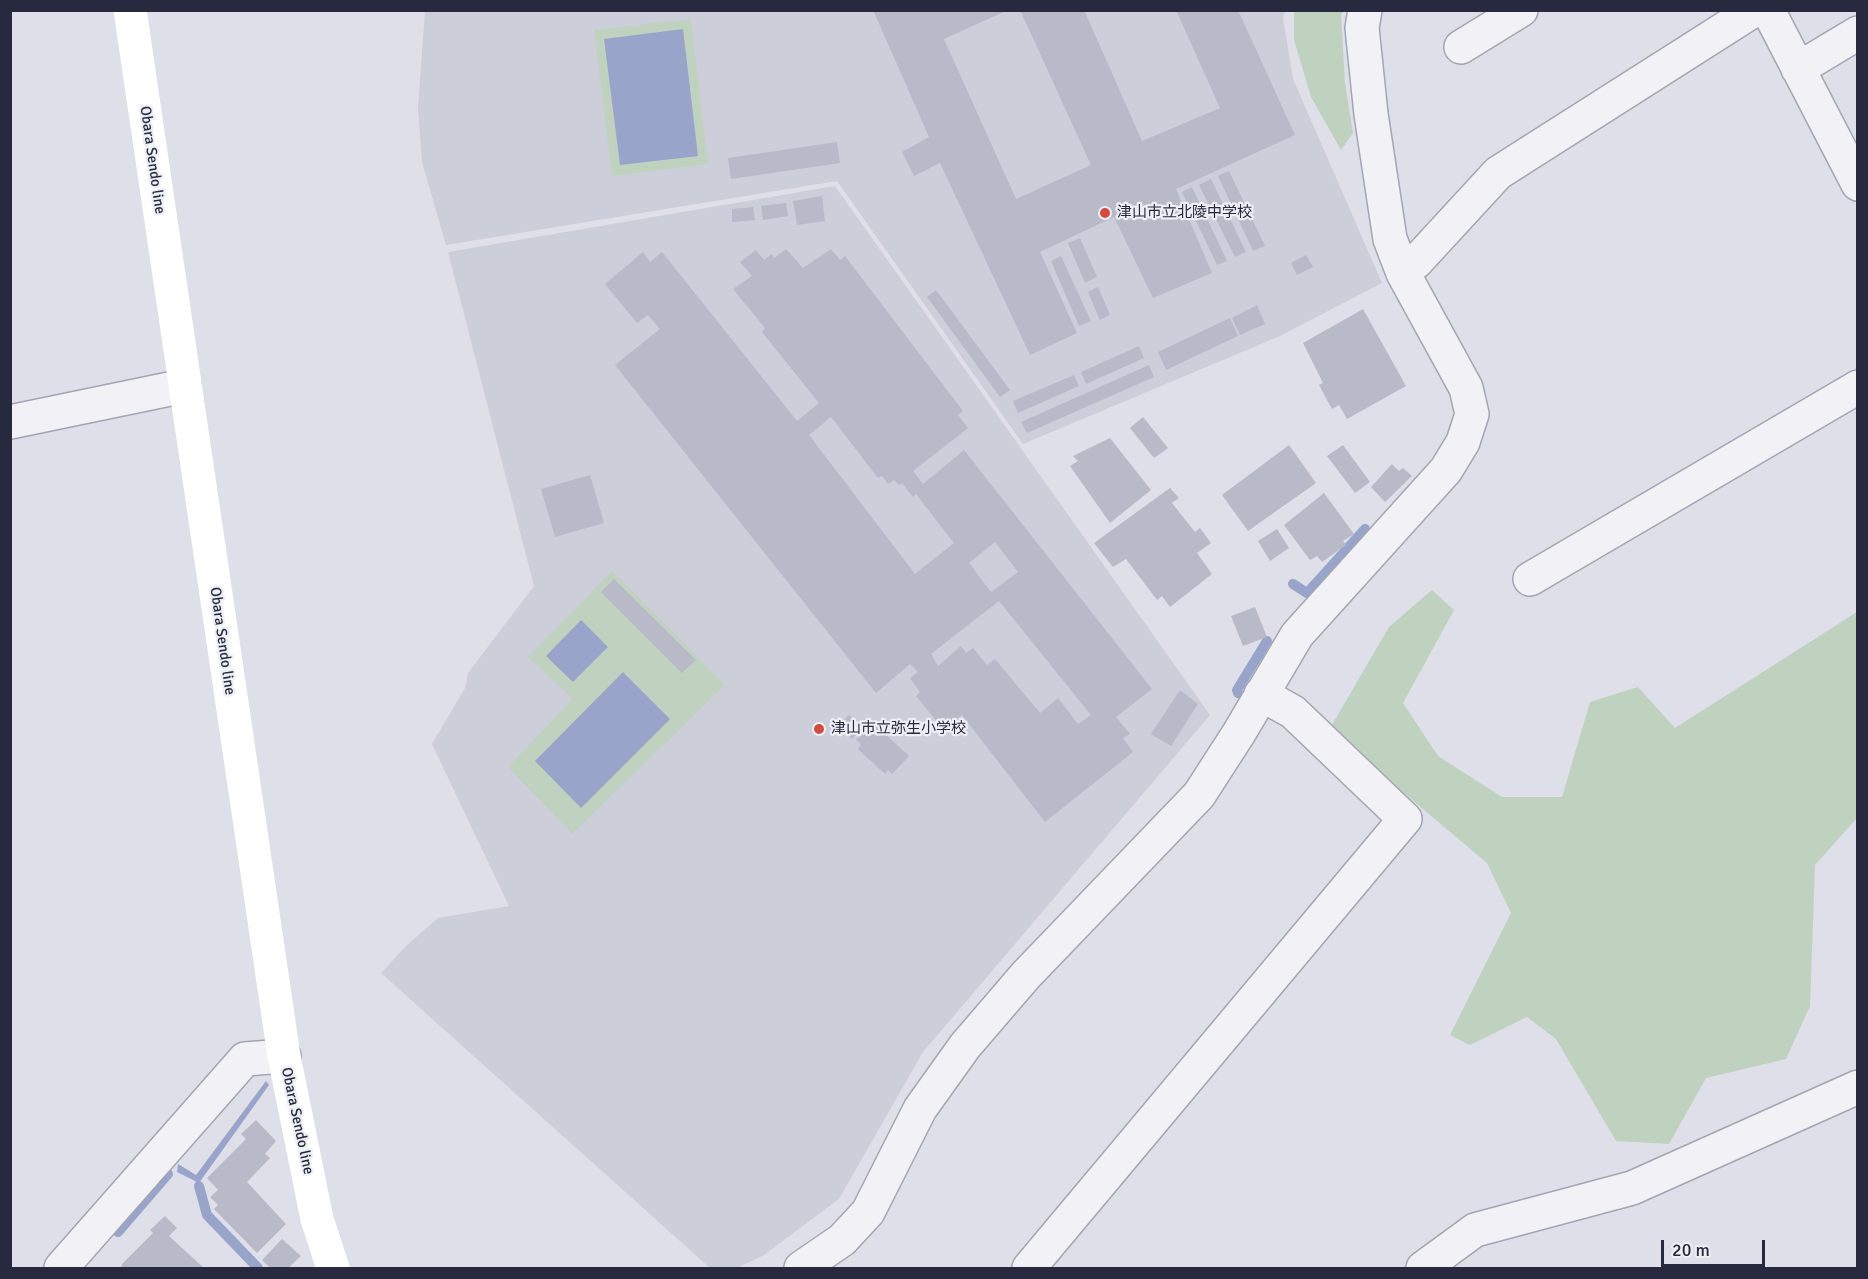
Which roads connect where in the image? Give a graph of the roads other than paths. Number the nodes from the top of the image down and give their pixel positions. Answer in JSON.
{"nodes":[{"id":1,"x":130,"y":10,"type":"edge"},
{"id":2,"x":1365,"y":10,"type":"edge"},
{"id":3,"x":1521,"y":10,"type":"edge"},
{"id":4,"x":1754,"y":10,"type":"edge"},
{"id":5,"x":1768,"y":10,"type":"edge"},
{"id":6,"x":1857,"y":33,"type":"edge"},
{"id":7,"x":1461,"y":47,"type":"dead end"},
{"id":8,"x":1798,"y":69,"type":"junction"},
{"id":9,"x":1857,"y":184,"type":"edge"},
{"id":10,"x":1403,"y":273,"type":"junction"},
{"id":11,"x":184,"y":386,"type":"junction"},
{"id":12,"x":1857,"y":387,"type":"edge"},
{"id":13,"x":10,"y":422,"type":"edge"},
{"id":14,"x":1530,"y":579,"type":"dead end"},
{"id":15,"x":1261,"y":694,"type":"junction"},
{"id":16,"x":284,"y":1056,"type":"junction"},
{"id":17,"x":1857,"y":1087,"type":"edge"},
{"id":18,"x":61,"y":1269,"type":"edge"},
{"id":19,"x":333,"y":1269,"type":"edge"},
{"id":20,"x":801,"y":1269,"type":"edge"},
{"id":21,"x":1029,"y":1269,"type":"edge"},
{"id":22,"x":1423,"y":1269,"type":"edge"}],
"edges":[{"from":1,"to":11,"type":"main road","name":"Obara Sendo line"},
{"from":2,"to":10,"type":"street"},
{"from":3,"to":7,"type":"street"},
{"from":4,"to":10,"type":"street"},
{"from":5,"to":8,"type":"street"},
{"from":6,"to":8,"type":"street"},
{"from":8,"to":9,"type":"street"},
{"from":10,"to":15,"type":"street"},
{"from":11,"to":13,"type":"street"},
{"from":11,"to":16,"type":"main road","name":"Obara Sendo line"},
{"from":12,"to":14,"type":"street"},
{"from":15,"to":20,"type":"street"},
{"from":15,"to":21,"type":"street"},
{"from":16,"to":18,"type":"street"},
{"from":16,"to":19,"type":"main road","name":"Obara Sendo line"},
{"from":17,"to":22,"type":"street"}]}
